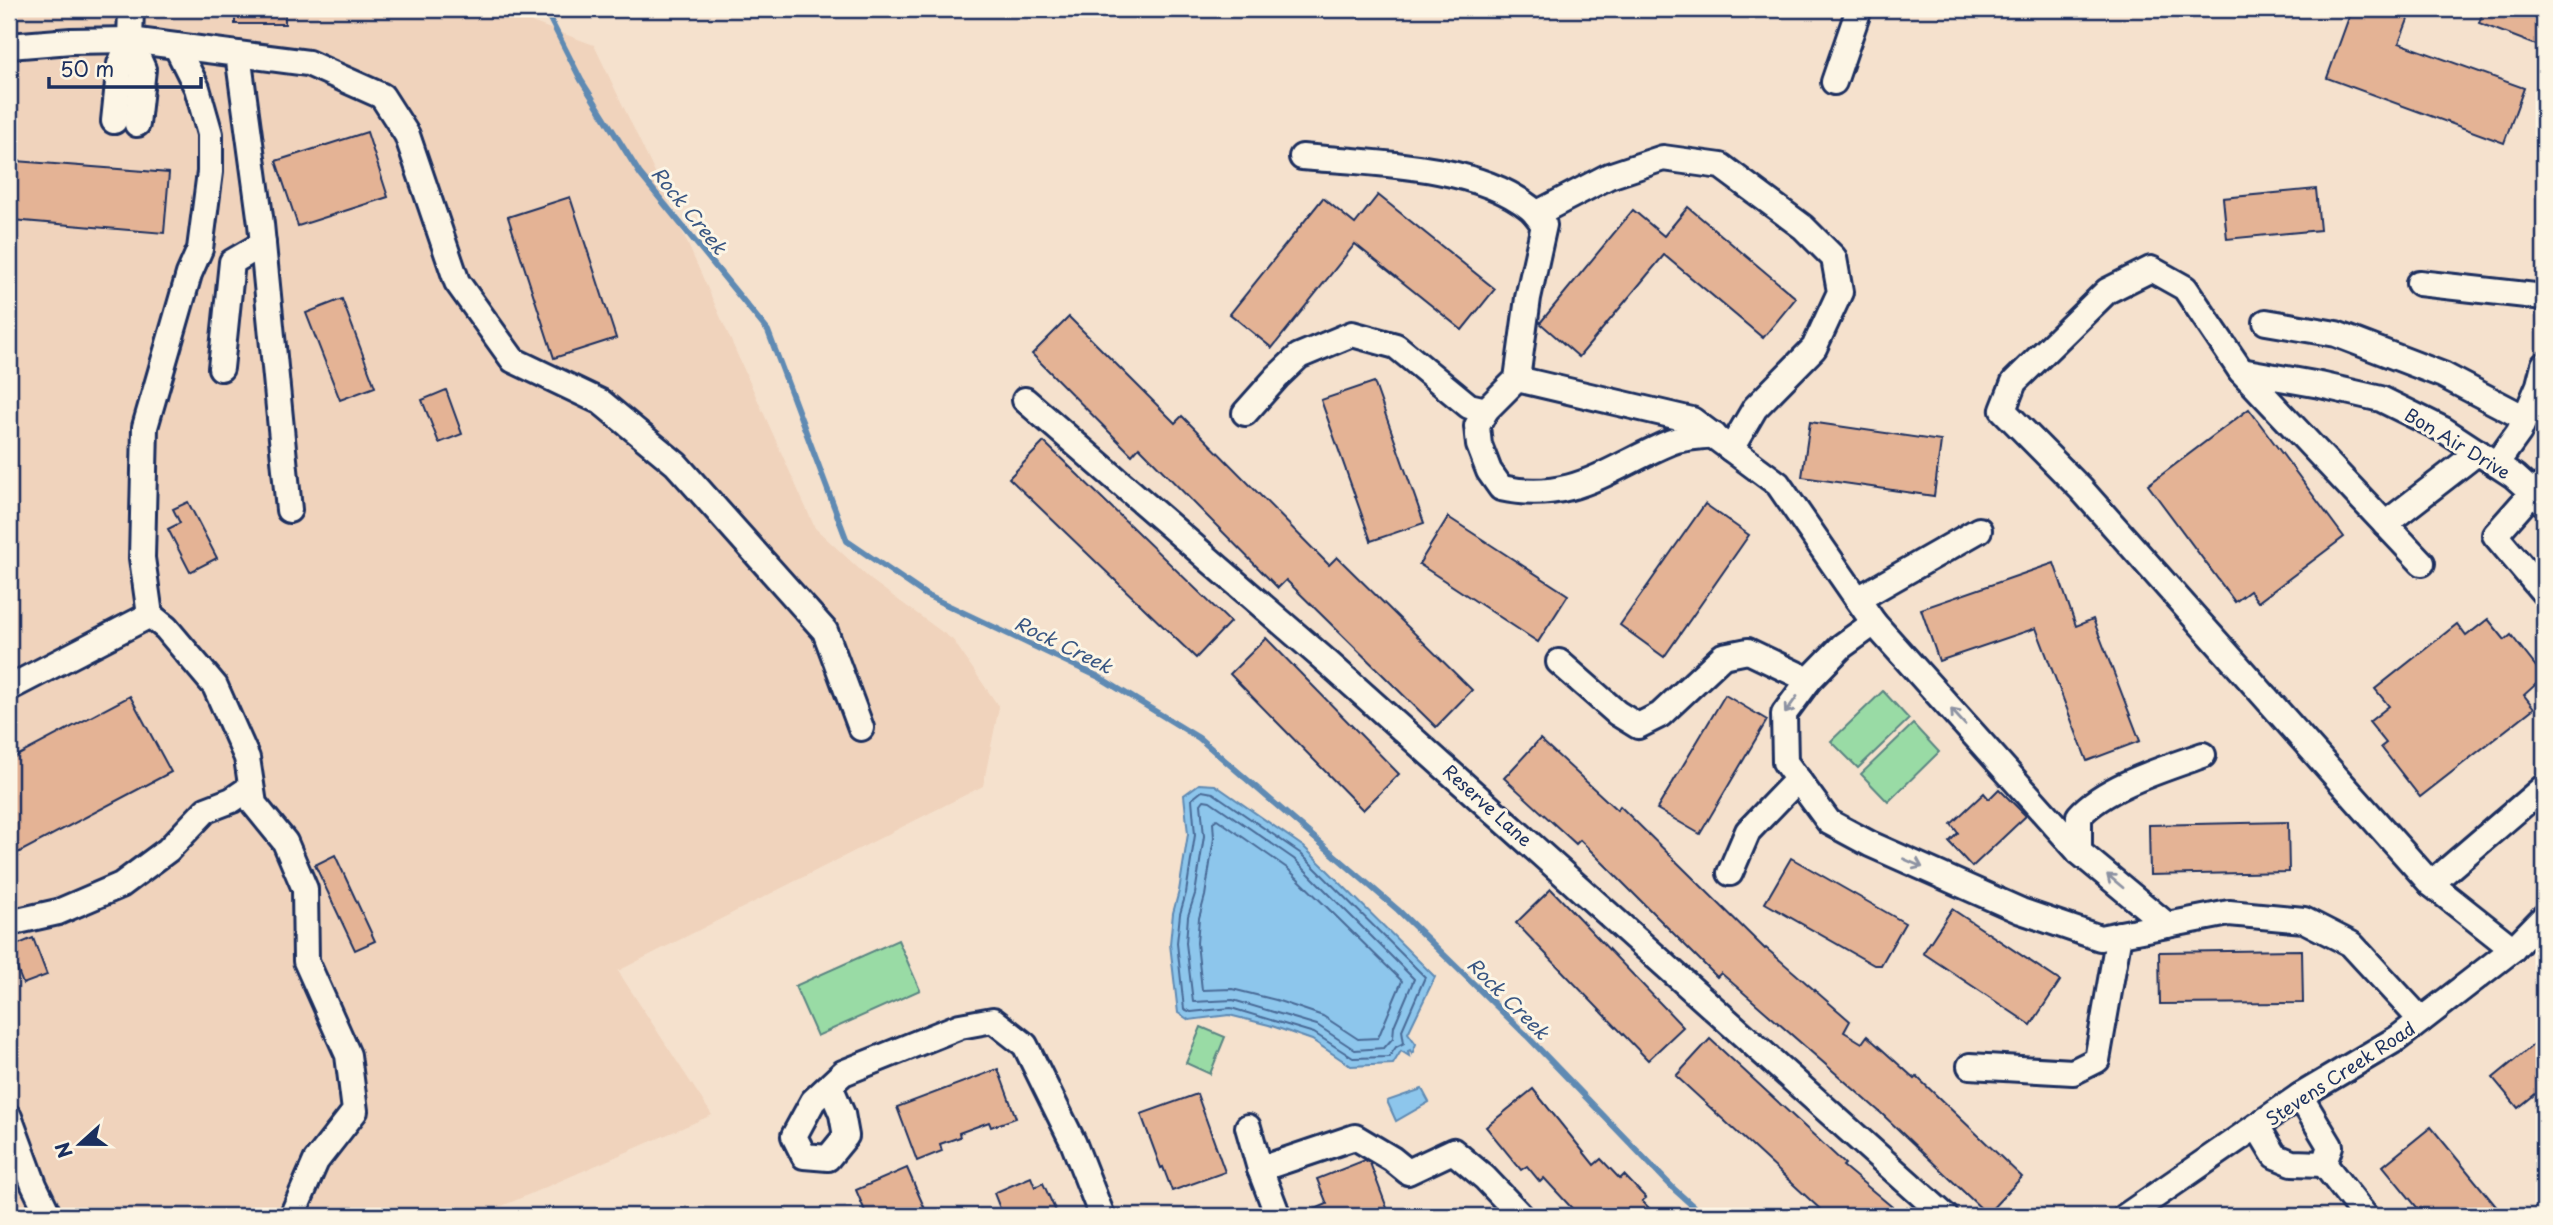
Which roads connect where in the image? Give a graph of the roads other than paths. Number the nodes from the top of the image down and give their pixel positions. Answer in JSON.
{"nodes":[{"id":1,"x":131,"y":9,"type":"edge"},
{"id":2,"x":1859,"y":9,"type":"edge"},
{"id":3,"x":130,"y":40,"type":"junction"},
{"id":4,"x":9,"y":46,"type":"edge"},
{"id":5,"x":176,"y":46,"type":"junction"},
{"id":6,"x":237,"y":54,"type":"junction"},
{"id":7,"x":1835,"y":82,"type":"dead end"},
{"id":8,"x":126,"y":123,"type":"dead end"},
{"id":9,"x":1301,"y":157,"type":"dead end"},
{"id":10,"x":1535,"y":214,"type":"junction"},
{"id":11,"x":263,"y":244,"type":"junction"},
{"id":12,"x":2418,"y":283,"type":"dead end"},
{"id":13,"x":2544,"y":297,"type":"edge"},
{"id":14,"x":2266,"y":321,"type":"dead end"},
{"id":15,"x":2544,"y":365,"type":"edge"},
{"id":16,"x":221,"y":368,"type":"dead end"},
{"id":17,"x":2241,"y":371,"type":"junction"},
{"id":18,"x":1517,"y":379,"type":"junction"},
{"id":19,"x":1025,"y":400,"type":"dead end"},
{"id":20,"x":1486,"y":410,"type":"junction"},
{"id":21,"x":1245,"y":413,"type":"dead end"},
{"id":22,"x":2525,"y":418,"type":"junction"},
{"id":23,"x":1723,"y":442,"type":"junction"},
{"id":24,"x":2487,"y":458,"type":"junction"},
{"id":25,"x":2540,"y":493,"type":"edge"},
{"id":26,"x":289,"y":510,"type":"dead end"},
{"id":27,"x":2385,"y":524,"type":"junction"},
{"id":28,"x":1979,"y":530,"type":"dead end"},
{"id":29,"x":2422,"y":563,"type":"dead end"},
{"id":30,"x":2544,"y":593,"type":"edge"},
{"id":31,"x":1858,"y":599,"type":"junction"},
{"id":32,"x":150,"y":615,"type":"junction"},
{"id":33,"x":1874,"y":623,"type":"junction"},
{"id":34,"x":1559,"y":662,"type":"dead end"},
{"id":35,"x":1808,"y":680,"type":"junction"},
{"id":36,"x":9,"y":688,"type":"edge"},
{"id":37,"x":861,"y":728,"type":"dead end"},
{"id":38,"x":2203,"y":755,"type":"dead end"},
{"id":39,"x":1798,"y":779,"type":"junction"},
{"id":40,"x":251,"y":787,"type":"junction"},
{"id":41,"x":2544,"y":787,"type":"edge"},
{"id":42,"x":2079,"y":852,"type":"junction"},
{"id":43,"x":1730,"y":873,"type":"dead end"},
{"id":44,"x":2431,"y":884,"type":"junction"},
{"id":45,"x":2544,"y":917,"type":"edge"},
{"id":46,"x":9,"y":923,"type":"edge"},
{"id":47,"x":2167,"y":925,"type":"junction"},
{"id":48,"x":2119,"y":934,"type":"junction"},
{"id":49,"x":2513,"y":949,"type":"junction"},
{"id":50,"x":2421,"y":1020,"type":"junction"},
{"id":51,"x":1970,"y":1066,"type":"dead end"},
{"id":52,"x":830,"y":1086,"type":"dead end"},
{"id":53,"x":2300,"y":1096,"type":"junction"},
{"id":54,"x":9,"y":1116,"type":"edge"},
{"id":55,"x":2257,"y":1126,"type":"junction"},
{"id":56,"x":1248,"y":1127,"type":"dead end"},
{"id":57,"x":2324,"y":1164,"type":"junction"},
{"id":58,"x":1260,"y":1169,"type":"junction"},
{"id":59,"x":49,"y":1216,"type":"edge"},
{"id":60,"x":292,"y":1216,"type":"edge"},
{"id":61,"x":1102,"y":1216,"type":"edge"},
{"id":62,"x":1278,"y":1216,"type":"edge"},
{"id":63,"x":1521,"y":1216,"type":"edge"},
{"id":64,"x":1945,"y":1216,"type":"edge"},
{"id":65,"x":2126,"y":1216,"type":"edge"},
{"id":66,"x":2365,"y":1216,"type":"edge"}],
"edges":[{"from":1,"to":3,"type":"street"},
{"from":2,"to":7,"type":"street"},
{"from":3,"to":4,"type":"street"},
{"from":3,"to":5,"type":"street"},
{"from":3,"to":8,"type":"street"},
{"from":5,"to":6,"type":"street"},
{"from":5,"to":32,"type":"street"},
{"from":6,"to":11,"type":"street"},
{"from":6,"to":37,"type":"street"},
{"from":9,"to":10,"type":"street"},
{"from":10,"to":18,"type":"street"},
{"from":10,"to":23,"type":"street"},
{"from":11,"to":16,"type":"street"},
{"from":11,"to":26,"type":"street"},
{"from":12,"to":13,"type":"street"},
{"from":14,"to":22,"type":"street"},
{"from":15,"to":22,"type":"street"},
{"from":17,"to":24,"type":"street","name":"Bon Air Drive"},
{"from":17,"to":27,"type":"street"},
{"from":17,"to":44,"type":"street"},
{"from":18,"to":20,"type":"street"},
{"from":18,"to":23,"type":"street"},
{"from":19,"to":64,"type":"street","name":"Reserve Lane"},
{"from":20,"to":21,"type":"street"},
{"from":20,"to":23,"type":"street"},
{"from":22,"to":24,"type":"street"},
{"from":23,"to":31,"type":"street"},
{"from":24,"to":25,"type":"street","name":"Bon Air Drive"},
{"from":24,"to":27,"type":"street"},
{"from":25,"to":30,"type":"street"},
{"from":27,"to":29,"type":"street"},
{"from":28,"to":31,"type":"street"},
{"from":31,"to":33,"type":"street"},
{"from":32,"to":36,"type":"street"},
{"from":32,"to":40,"type":"street"},
{"from":33,"to":35,"type":"street"},
{"from":42,"to":33,"type":"street","one_way":true},
{"from":34,"to":35,"type":"street"},
{"from":35,"to":39,"type":"street","one_way":true},
{"from":38,"to":42,"type":"street"},
{"from":39,"to":43,"type":"street"},
{"from":39,"to":48,"type":"street","one_way":true},
{"from":40,"to":46,"type":"street"},
{"from":40,"to":60,"type":"street"},
{"from":41,"to":44,"type":"street"},
{"from":47,"to":42,"type":"street","one_way":true},
{"from":44,"to":49,"type":"street"},
{"from":45,"to":49,"type":"street","name":"Stevens Creek Road"},
{"from":47,"to":48,"type":"street"},
{"from":47,"to":50,"type":"street"},
{"from":48,"to":51,"type":"street"},
{"from":49,"to":50,"type":"street","name":"Stevens Creek Road"},
{"from":50,"to":53,"type":"street","name":"Stevens Creek Road"},
{"from":52,"to":61,"type":"street"},
{"from":53,"to":55,"type":"street","name":"Stevens Creek Road"},
{"from":53,"to":57,"type":"street"},
{"from":54,"to":59,"type":"street"},
{"from":55,"to":57,"type":"street"},
{"from":55,"to":65,"type":"street","name":"Stevens Creek Road"},
{"from":56,"to":58,"type":"street"},
{"from":57,"to":66,"type":"street"},
{"from":58,"to":62,"type":"street"},
{"from":58,"to":63,"type":"street"}]}
